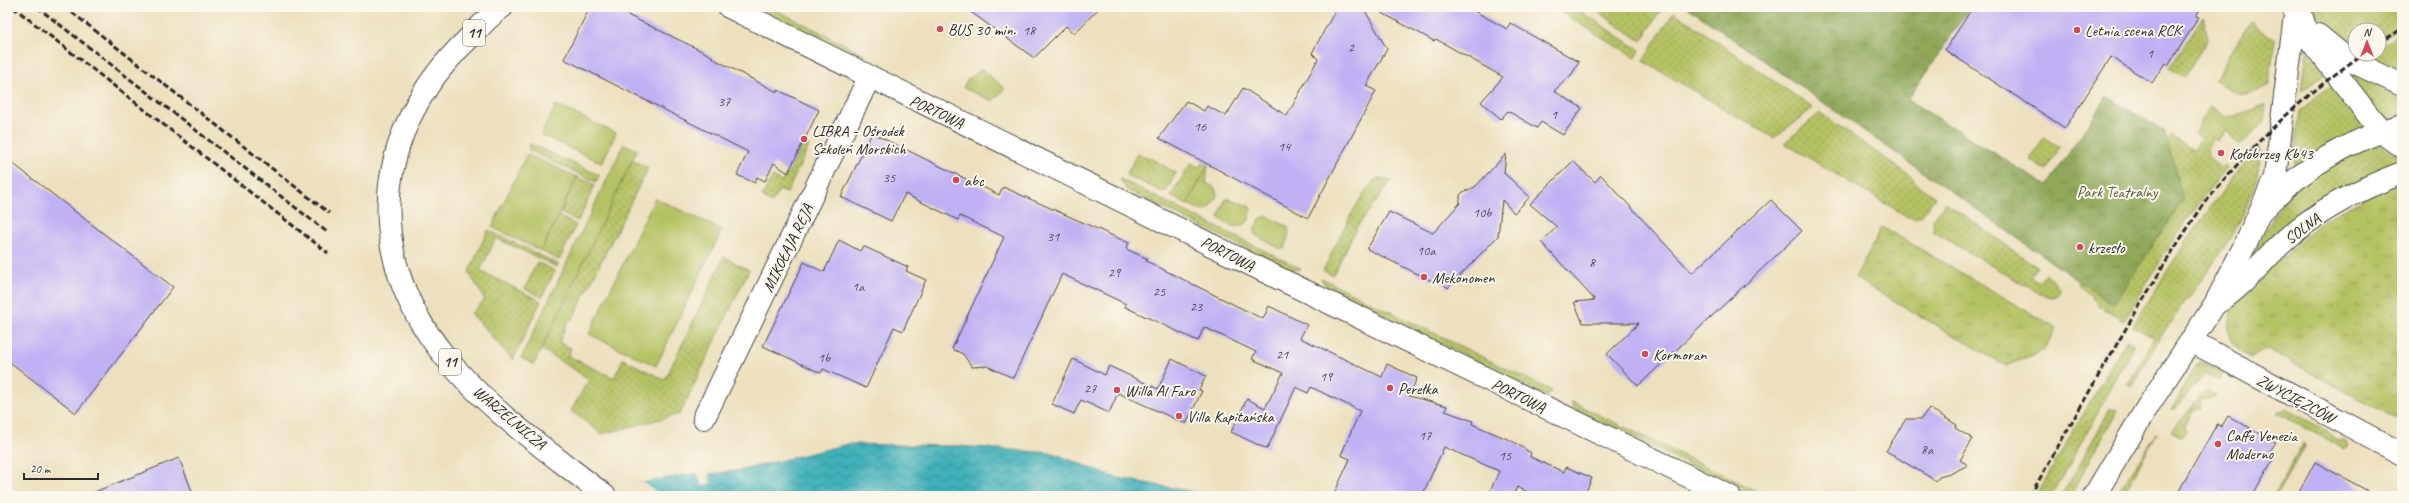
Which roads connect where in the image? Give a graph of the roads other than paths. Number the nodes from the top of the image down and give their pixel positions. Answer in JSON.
{"nodes":[{"id":1,"x":729,"y":7,"type":"edge"},
{"id":2,"x":2298,"y":7,"type":"edge"},
{"id":3,"x":499,"y":8,"type":"edge"},
{"id":4,"x":869,"y":78,"type":"junction"},
{"id":5,"x":2402,"y":85,"type":"edge"},
{"id":6,"x":2392,"y":128,"type":"edge"},
{"id":7,"x":2402,"y":147,"type":"edge"},
{"id":8,"x":2402,"y":173,"type":"edge"},
{"id":9,"x":2258,"y":215,"type":"junction"},
{"id":10,"x":2215,"y":304,"type":"junction"},
{"id":11,"x":2191,"y":341,"type":"junction"},
{"id":12,"x":704,"y":418,"type":"dead end"},
{"id":13,"x":2402,"y":454,"type":"edge"},
{"id":14,"x":605,"y":496,"type":"edge"},
{"id":15,"x":1729,"y":496,"type":"edge"},
{"id":16,"x":2094,"y":496,"type":"edge"}],
"edges":[{"from":1,"to":4,"type":"street","name":"PORTOWA"},
{"from":2,"to":5,"type":"street"},
{"from":2,"to":6,"type":"street"},
{"from":2,"to":9,"type":"street","name":"SOLNA"},
{"from":3,"to":14,"type":"street","name":"WARZELNICZA","number":"11"},
{"from":4,"to":12,"type":"street","name":"MIKOŁAJA REJA"},
{"from":4,"to":15,"type":"street","name":"PORTOWA"},
{"from":6,"to":7,"type":"street"},
{"from":6,"to":9,"type":"street","name":"SOLNA"},
{"from":8,"to":10,"type":"street","name":"SOLNA"},
{"from":9,"to":10,"type":"street","name":"SOLNA"},
{"from":10,"to":11,"type":"street","name":"SOLNA"},
{"from":11,"to":13,"type":"street","name":"ZWYCIĘZCÓW"},
{"from":11,"to":16,"type":"street","name":"SOLNA"}]}
